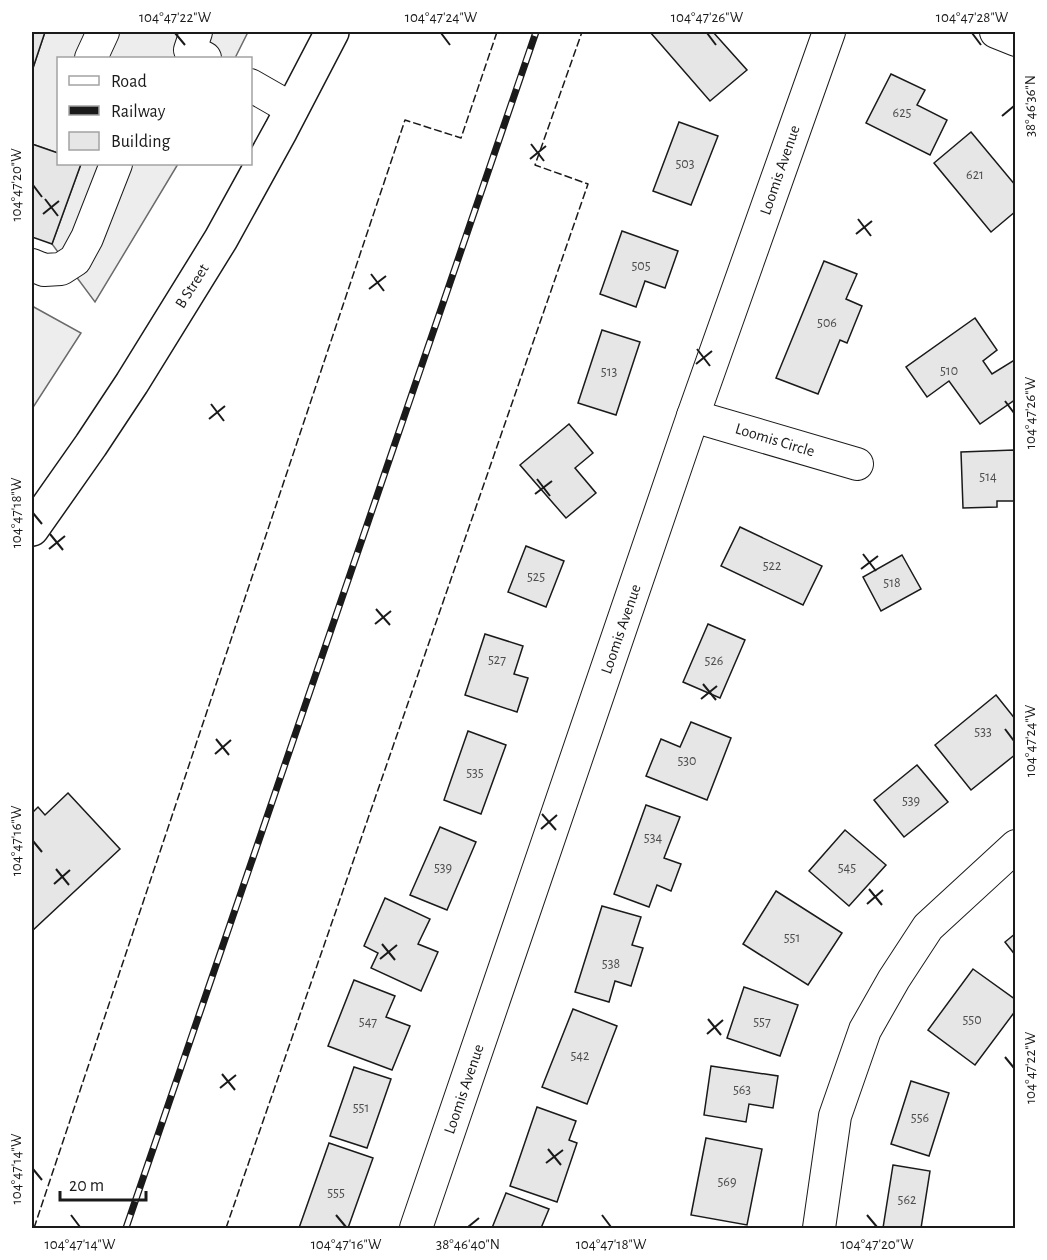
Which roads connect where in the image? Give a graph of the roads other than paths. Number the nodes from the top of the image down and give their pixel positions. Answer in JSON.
{"nodes":[{"id":1,"x":103,"y":32,"type":"edge"},
{"id":2,"x":332,"y":32,"type":"edge"},
{"id":3,"x":829,"y":32,"type":"edge"},
{"id":4,"x":996,"y":32,"type":"edge"},
{"id":5,"x":1016,"y":40,"type":"edge"},
{"id":6,"x":91,"y":57,"type":"edge"},
{"id":7,"x":252,"y":86,"type":"edge"},
{"id":8,"x":292,"y":109,"type":"junction"},
{"id":9,"x":116,"y":165,"type":"edge"},
{"id":10,"x":32,"y":265,"type":"edge"},
{"id":11,"x":693,"y":416,"type":"junction"},
{"id":12,"x":856,"y":464,"type":"dead end"},
{"id":13,"x":32,"y":529,"type":"edge"},
{"id":14,"x":1016,"y":846,"type":"edge"},
{"id":15,"x":416,"y":1228,"type":"edge"},
{"id":16,"x":819,"y":1228,"type":"edge"}],
"edges":[{"from":1,"to":6,"type":"street"},
{"from":2,"to":8,"type":"main road","name":"B Street"},
{"from":3,"to":11,"type":"street","name":"Loomis Avenue"},
{"from":4,"to":5,"type":"street"},
{"from":7,"to":8,"type":"street"},
{"from":8,"to":13,"type":"main road","name":"B Street"},
{"from":9,"to":10,"type":"street"},
{"from":11,"to":12,"type":"street","name":"Loomis Circle"},
{"from":11,"to":15,"type":"street","name":"Loomis Avenue"},
{"from":14,"to":16,"type":"street"}]}
